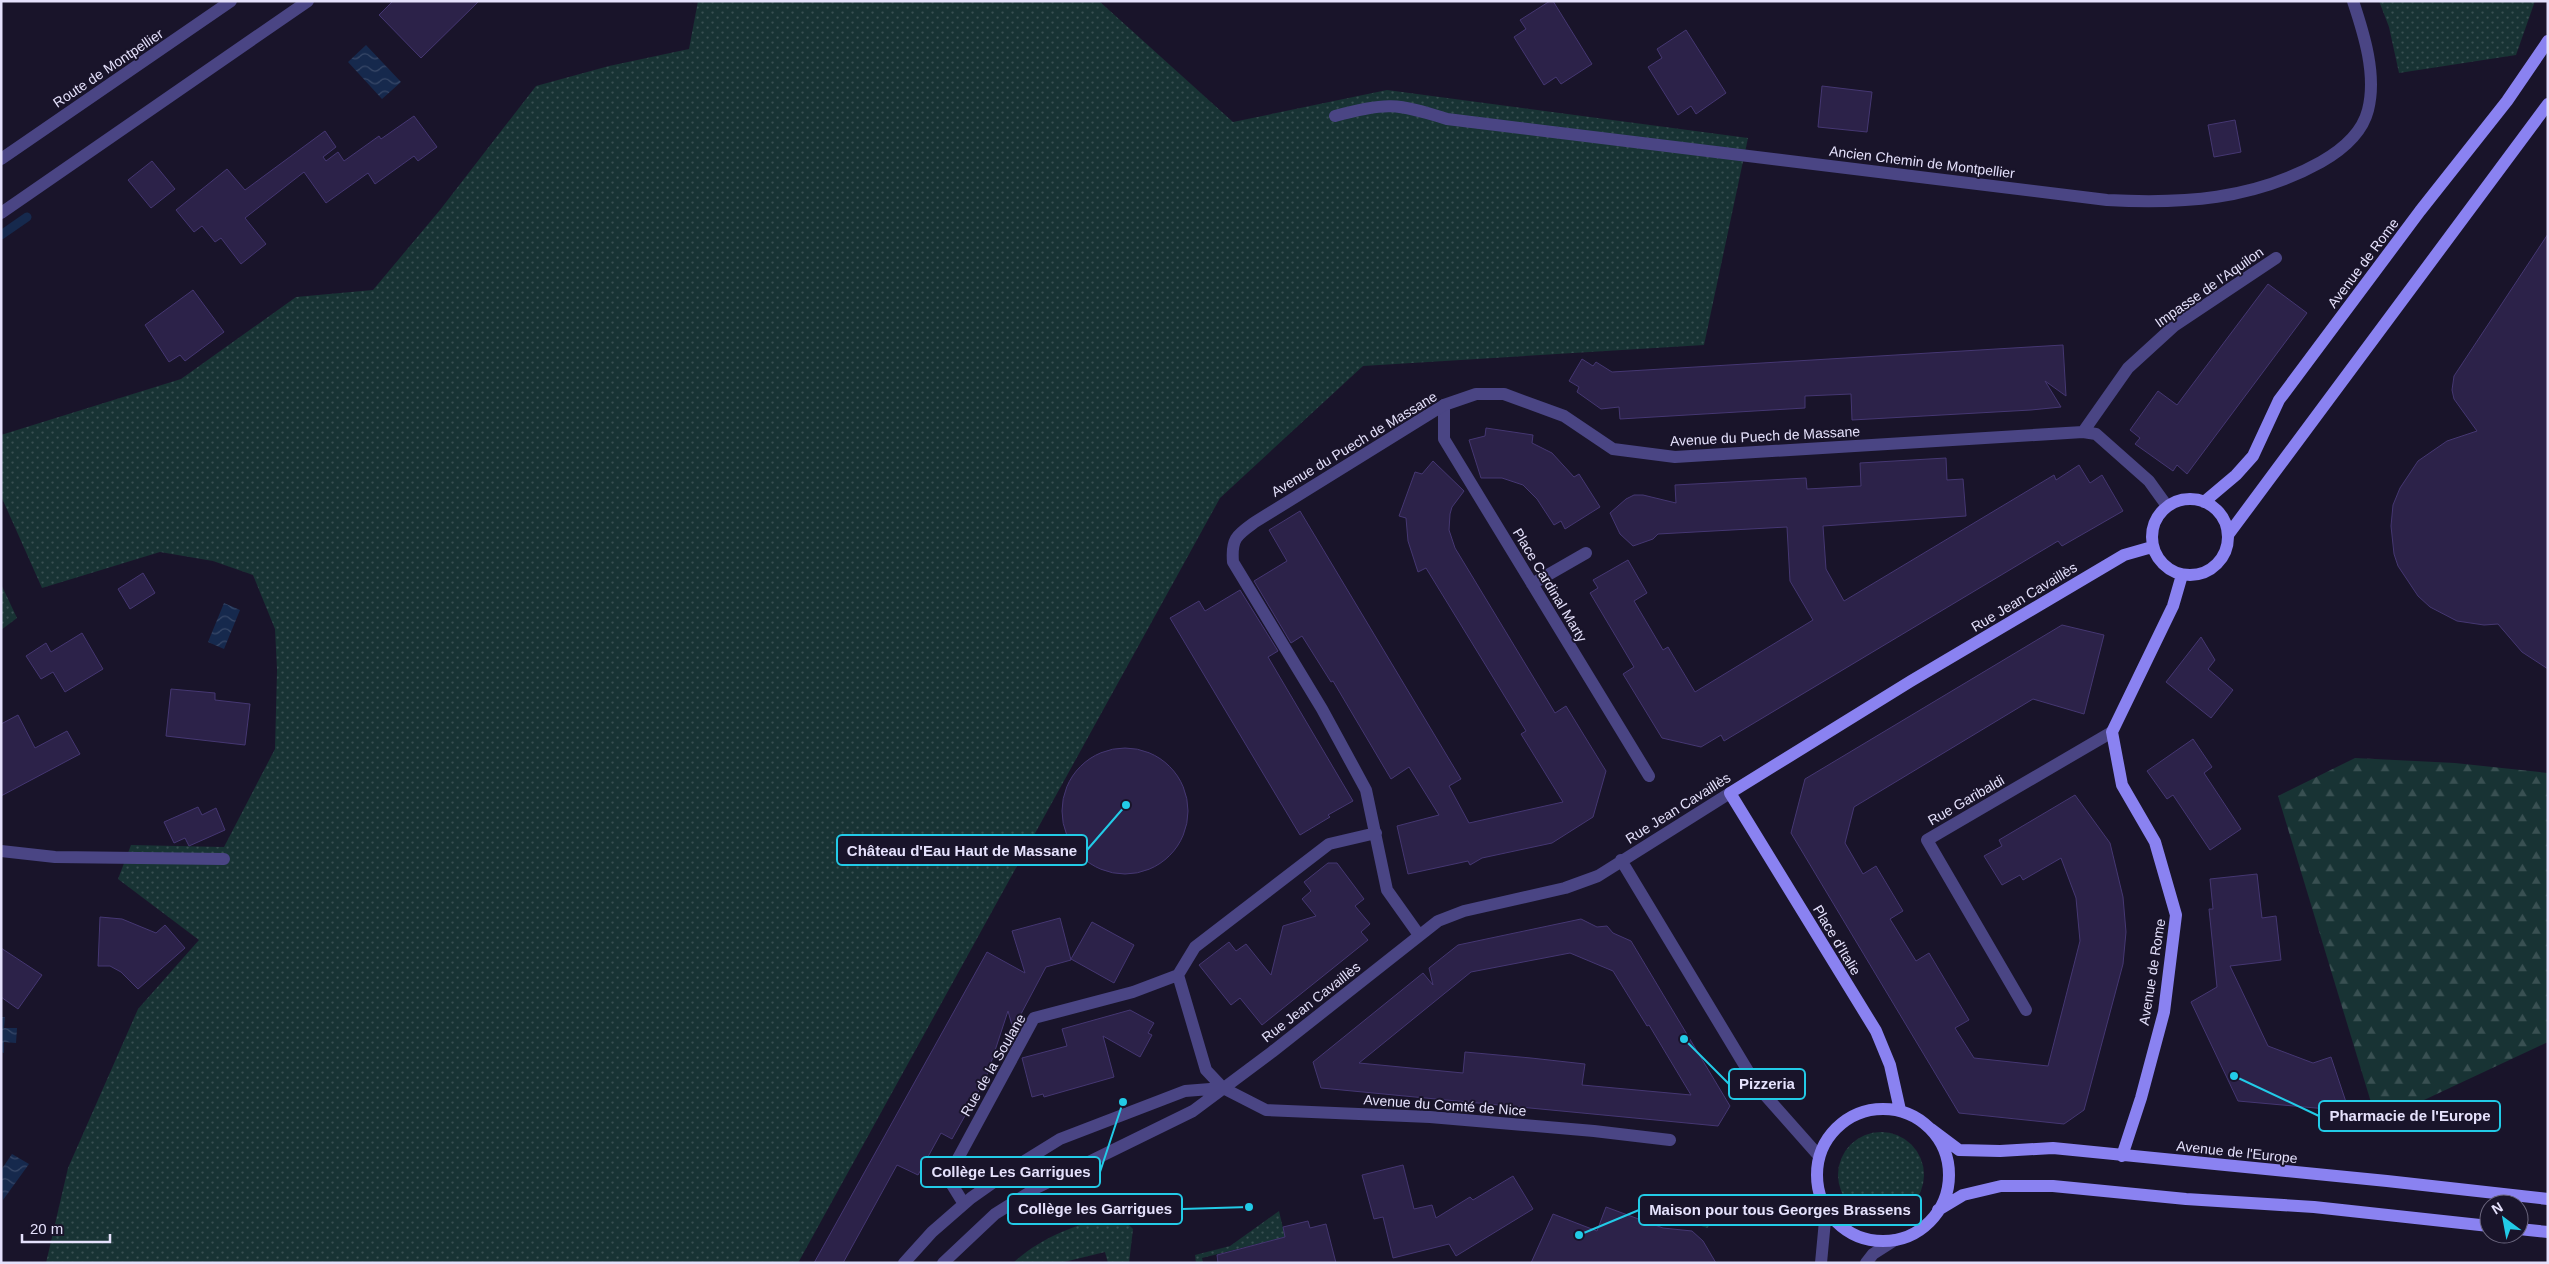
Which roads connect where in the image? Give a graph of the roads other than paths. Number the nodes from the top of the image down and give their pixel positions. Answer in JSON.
{"nodes":[{"id":1,"x":232,"y":1,"type":"edge"},
{"id":2,"x":308,"y":1,"type":"edge"},
{"id":3,"x":2353,"y":1,"type":"edge"},
{"id":4,"x":2548,"y":41,"type":"edge"},
{"id":5,"x":2548,"y":104,"type":"edge"},
{"id":6,"x":1335,"y":116,"type":"dead end"},
{"id":7,"x":1,"y":159,"type":"edge"},
{"id":8,"x":1,"y":213,"type":"edge"},
{"id":9,"x":2276,"y":258,"type":"dead end"},
{"id":10,"x":1444,"y":405,"type":"junction"},
{"id":11,"x":2083,"y":432,"type":"junction"},
{"id":12,"x":2204,"y":502,"type":"junction"},
{"id":13,"x":2167,"y":506,"type":"junction"},
{"id":14,"x":2228,"y":536,"type":"junction"},
{"id":15,"x":2152,"y":547,"type":"junction"},
{"id":16,"x":1586,"y":553,"type":"dead end"},
{"id":17,"x":2182,"y":575,"type":"junction"},
{"id":18,"x":1532,"y":584,"type":"junction"},
{"id":19,"x":2112,"y":732,"type":"junction"},
{"id":20,"x":1649,"y":776,"type":"dead end"},
{"id":21,"x":1730,"y":793,"type":"junction"},
{"id":22,"x":1376,"y":833,"type":"junction"},
{"id":23,"x":1,"y":851,"type":"edge"},
{"id":24,"x":224,"y":860,"type":"dead end"},
{"id":25,"x":1621,"y":860,"type":"junction"},
{"id":26,"x":1419,"y":935,"type":"junction"},
{"id":27,"x":1178,"y":975,"type":"junction"},
{"id":28,"x":2026,"y":1010,"type":"dead end"},
{"id":29,"x":1223,"y":1088,"type":"junction"},
{"id":30,"x":1900,"y":1110,"type":"junction"},
{"id":31,"x":1930,"y":1129,"type":"junction"},
{"id":32,"x":1670,"y":1140,"type":"dead end"},
{"id":33,"x":1819,"y":1156,"type":"junction"},
{"id":34,"x":2122,"y":1156,"type":"junction"},
{"id":35,"x":2548,"y":1199,"type":"edge"},
{"id":36,"x":964,"y":1204,"type":"junction"},
{"id":37,"x":1826,"y":1210,"type":"junction"},
{"id":38,"x":1938,"y":1210,"type":"junction"},
{"id":39,"x":2479,"y":1225,"type":"edge"},
{"id":40,"x":2529,"y":1230,"type":"edge"},
{"id":41,"x":2548,"y":1232,"type":"edge"},
{"id":42,"x":1895,"y":1240,"type":"junction"},
{"id":43,"x":904,"y":1263,"type":"edge"},
{"id":44,"x":943,"y":1263,"type":"edge"},
{"id":45,"x":1821,"y":1263,"type":"edge"},
{"id":46,"x":1866,"y":1263,"type":"edge"}],
"edges":[{"from":1,"to":7,"type":"street","name":"Route de Montpellier"},
{"from":2,"to":8,"type":"street"},
{"from":3,"to":6,"type":"street","name":"Ancien Chemin de Montpellier"},
{"from":4,"to":12,"type":"main road","name":"Avenue de Rome"},
{"from":5,"to":14,"type":"main road"},
{"from":9,"to":11,"type":"street","name":"Impasse de l'Aquilon"},
{"from":10,"to":11,"type":"street","name":"Avenue du Puech de Massane"},
{"from":10,"to":18,"type":"street","name":"Place Cardinal Marty"},
{"from":10,"to":22,"type":"street","name":"Avenue du Puech de Massane"},
{"from":11,"to":13,"type":"street","name":"Avenue du Puech de Massane"},
{"from":12,"to":13,"type":"main road"},
{"from":12,"to":14,"type":"main road"},
{"from":13,"to":15,"type":"main road"},
{"from":14,"to":17,"type":"main road"},
{"from":15,"to":17,"type":"main road"},
{"from":15,"to":21,"type":"main road","name":"Rue Jean Cavaillès"},
{"from":16,"to":18,"type":"street"},
{"from":17,"to":19,"type":"main road"},
{"from":18,"to":20,"type":"street","name":"Place Cardinal Marty"},
{"from":19,"to":28,"type":"street","name":"Rue Garibaldi"},
{"from":19,"to":34,"type":"main road","name":"Avenue de Rome"},
{"from":21,"to":25,"type":"street","name":"Rue Jean Cavaillès"},
{"from":21,"to":30,"type":"main road","name":"Place d'Italie"},
{"from":22,"to":26,"type":"street","name":"Avenue du Puech de Massane"},
{"from":22,"to":27,"type":"street"},
{"from":23,"to":24,"type":"street"},
{"from":25,"to":26,"type":"street","name":"Rue Jean Cavaillès"},
{"from":25,"to":33,"type":"street"},
{"from":26,"to":29,"type":"street","name":"Rue Jean Cavaillès"},
{"from":27,"to":29,"type":"street"},
{"from":27,"to":36,"type":"street","name":"Rue de la Soulane"},
{"from":29,"to":32,"type":"street","name":"Avenue du Comté de Nice"},
{"from":29,"to":36,"type":"street"},
{"from":29,"to":44,"type":"street"},
{"from":30,"to":31,"type":"main road"},
{"from":30,"to":33,"type":"main road"},
{"from":31,"to":34,"type":"main road","name":"Avenue de l'Europe"},
{"from":31,"to":38,"type":"main road"},
{"from":33,"to":37,"type":"main road"},
{"from":34,"to":35,"type":"main road","name":"Avenue de l'Europe"},
{"from":36,"to":43,"type":"street"},
{"from":37,"to":42,"type":"main road"},
{"from":37,"to":45,"type":"street"},
{"from":38,"to":39,"type":"main road"},
{"from":38,"to":42,"type":"main road"},
{"from":40,"to":41,"type":"main road"},
{"from":42,"to":46,"type":"street"}]}
